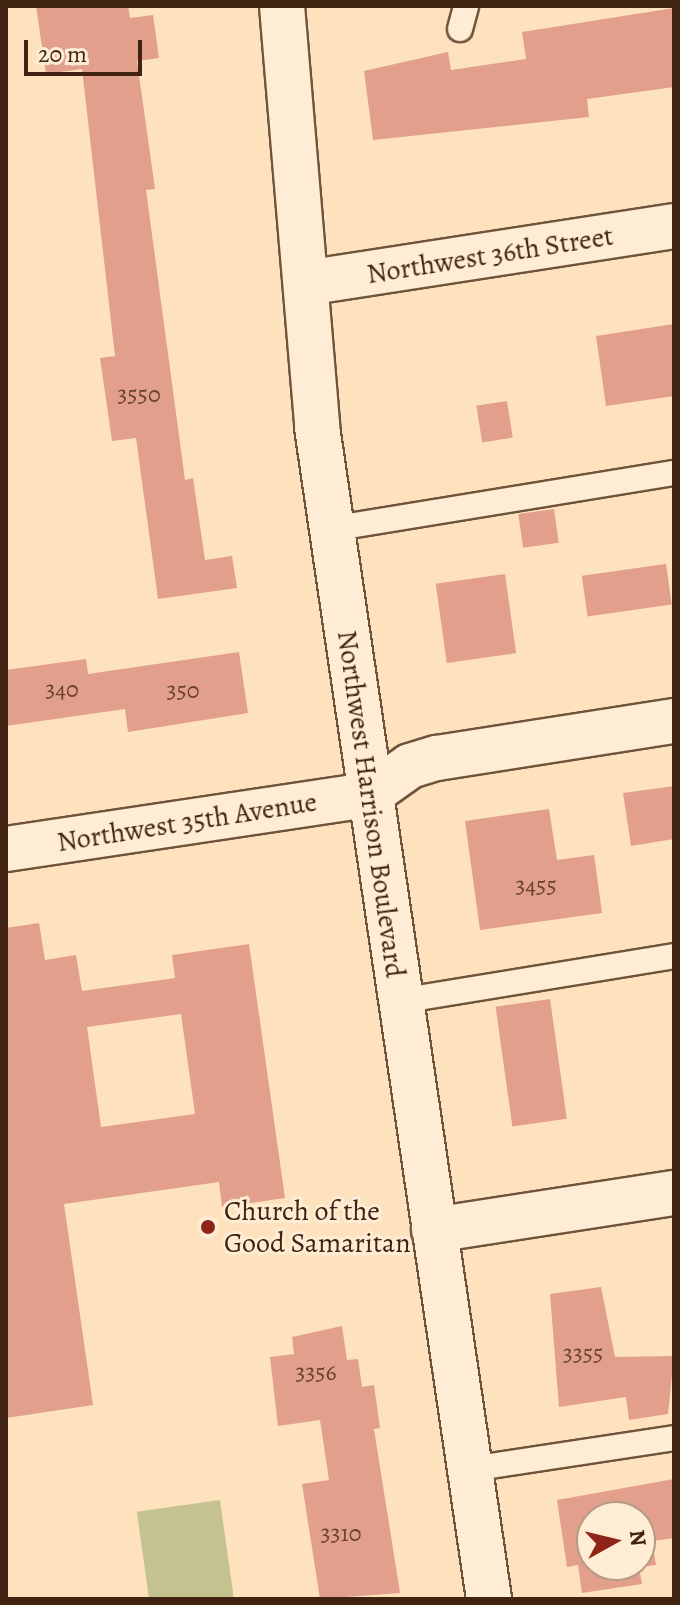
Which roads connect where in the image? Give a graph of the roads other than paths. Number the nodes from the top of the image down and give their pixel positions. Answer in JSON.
{"nodes":[{"id":1,"x":282,"y":6,"type":"edge"},
{"id":2,"x":674,"y":226,"type":"edge"},
{"id":3,"x":306,"y":283,"type":"junction"},
{"id":4,"x":674,"y":473,"type":"edge"},
{"id":5,"x":331,"y":529,"type":"junction"},
{"id":6,"x":674,"y":721,"type":"edge"},
{"id":7,"x":369,"y":795,"type":"junction"},
{"id":8,"x":6,"y":849,"type":"edge"},
{"id":9,"x":674,"y":956,"type":"edge"},
{"id":10,"x":400,"y":1001,"type":"junction"},
{"id":11,"x":674,"y":1193,"type":"edge"},
{"id":12,"x":434,"y":1230,"type":"junction"},
{"id":13,"x":674,"y":1438,"type":"edge"},
{"id":14,"x":470,"y":1469,"type":"junction"},
{"id":15,"x":489,"y":1599,"type":"edge"}],
"edges":[{"from":1,"to":3,"type":"main road","name":"Northwest Harrison Boulevard"},
{"from":2,"to":3,"type":"main road","name":"Northwest 36th Street"},
{"from":3,"to":5,"type":"main road","name":"Northwest Harrison Boulevard"},
{"from":4,"to":5,"type":"lane"},
{"from":5,"to":7,"type":"main road","name":"Northwest Harrison Boulevard"},
{"from":6,"to":7,"type":"main road"},
{"from":7,"to":8,"type":"main road","name":"Northwest 35th Avenue"},
{"from":7,"to":10,"type":"main road","name":"Northwest Harrison Boulevard"},
{"from":9,"to":10,"type":"lane"},
{"from":10,"to":12,"type":"main road","name":"Northwest Harrison Boulevard"},
{"from":11,"to":12,"type":"main road"},
{"from":12,"to":14,"type":"main road","name":"Northwest Harrison Boulevard"},
{"from":13,"to":14,"type":"lane"},
{"from":14,"to":15,"type":"main road","name":"Northwest Harrison Boulevard"}]}
